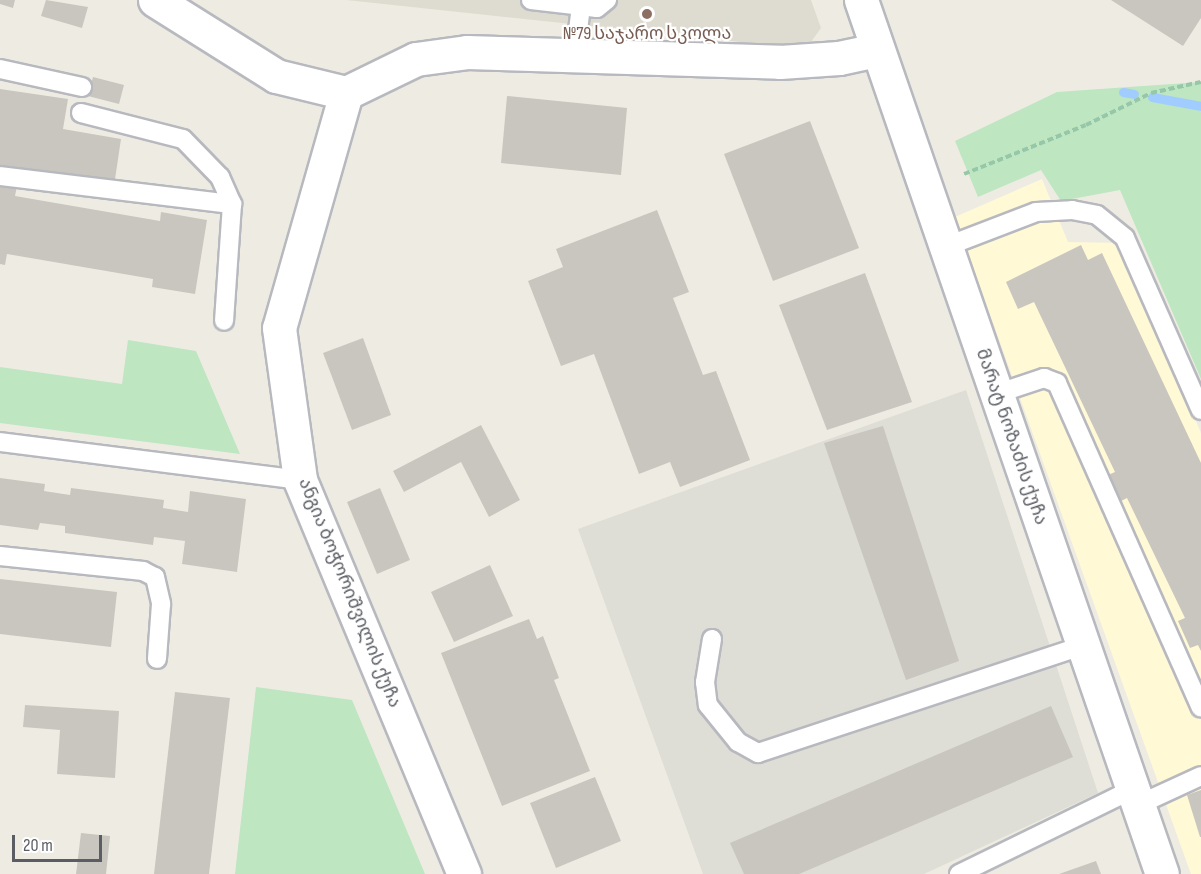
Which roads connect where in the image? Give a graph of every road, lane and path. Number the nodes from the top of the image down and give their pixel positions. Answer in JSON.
{"nodes":[{"id":1,"x":155,"y":0,"type":"edge"},
{"id":2,"x":531,"y":0,"type":"edge"},
{"id":3,"x":607,"y":0,"type":"edge"},
{"id":4,"x":861,"y":0,"type":"edge"},
{"id":5,"x":581,"y":6,"type":"junction"},
{"id":6,"x":877,"y":50,"type":"junction"},
{"id":7,"x":575,"y":55,"type":"junction"},
{"id":8,"x":0,"y":69,"type":"edge"},
{"id":9,"x":1201,"y":82,"type":"edge"},
{"id":10,"x":82,"y":87,"type":"dead end"},
{"id":11,"x":346,"y":93,"type":"junction"},
{"id":12,"x":81,"y":113,"type":"dead end"},
{"id":13,"x":964,"y":174,"type":"dead end"},
{"id":14,"x":0,"y":176,"type":"edge"},
{"id":15,"x":232,"y":204,"type":"junction"},
{"id":16,"x":945,"y":247,"type":"junction"},
{"id":17,"x":224,"y":321,"type":"dead end"},
{"id":18,"x":996,"y":394,"type":"junction"},
{"id":19,"x":1201,"y":410,"type":"edge"},
{"id":20,"x":0,"y":442,"type":"edge"},
{"id":21,"x":300,"y":480,"type":"junction"},
{"id":22,"x":0,"y":556,"type":"edge"},
{"id":23,"x":712,"y":639,"type":"dead end"},
{"id":24,"x":1082,"y":646,"type":"junction"},
{"id":25,"x":157,"y":659,"type":"dead end"},
{"id":26,"x":1201,"y":708,"type":"edge"},
{"id":27,"x":1201,"y":776,"type":"edge"},
{"id":28,"x":1135,"y":797,"type":"junction"},
{"id":29,"x":464,"y":874,"type":"edge"},
{"id":30,"x":959,"y":874,"type":"edge"},
{"id":31,"x":1162,"y":874,"type":"edge"}],
"edges":[{"from":1,"to":11,"type":"street"},
{"from":2,"to":5,"type":"lane"},
{"from":3,"to":5,"type":"lane"},
{"from":4,"to":6,"type":"street","name":"მარატ ნოზაძის ქუჩა"},
{"from":5,"to":7,"type":"lane"},
{"from":6,"to":7,"type":"street"},
{"from":6,"to":16,"type":"street","name":"მარატ ნოზაძის ქუჩა"},
{"from":7,"to":11,"type":"street"},
{"from":8,"to":10,"type":"lane"},
{"from":9,"to":13,"type":"path"},
{"from":11,"to":21,"type":"street","name":"ანგია ბოჭორიშვილის ქუჩა"},
{"from":12,"to":15,"type":"lane"},
{"from":14,"to":15,"type":"lane"},
{"from":15,"to":17,"type":"lane"},
{"from":16,"to":18,"type":"street","name":"მარატ ნოზაძის ქუჩა"},
{"from":16,"to":19,"type":"lane"},
{"from":18,"to":24,"type":"street","name":"მარატ ნოზაძის ქუჩა"},
{"from":18,"to":26,"type":"lane"},
{"from":20,"to":21,"type":"lane"},
{"from":21,"to":29,"type":"street","name":"ანგია ბოჭორიშვილის ქუჩა"},
{"from":22,"to":25,"type":"lane"},
{"from":23,"to":24,"type":"lane"},
{"from":24,"to":28,"type":"street","name":"მარატ ნოზაძის ქუჩა"},
{"from":27,"to":28,"type":"lane"},
{"from":28,"to":30,"type":"lane"},
{"from":28,"to":31,"type":"street","name":"მარატ ნოზაძის ქუჩა"}]}
